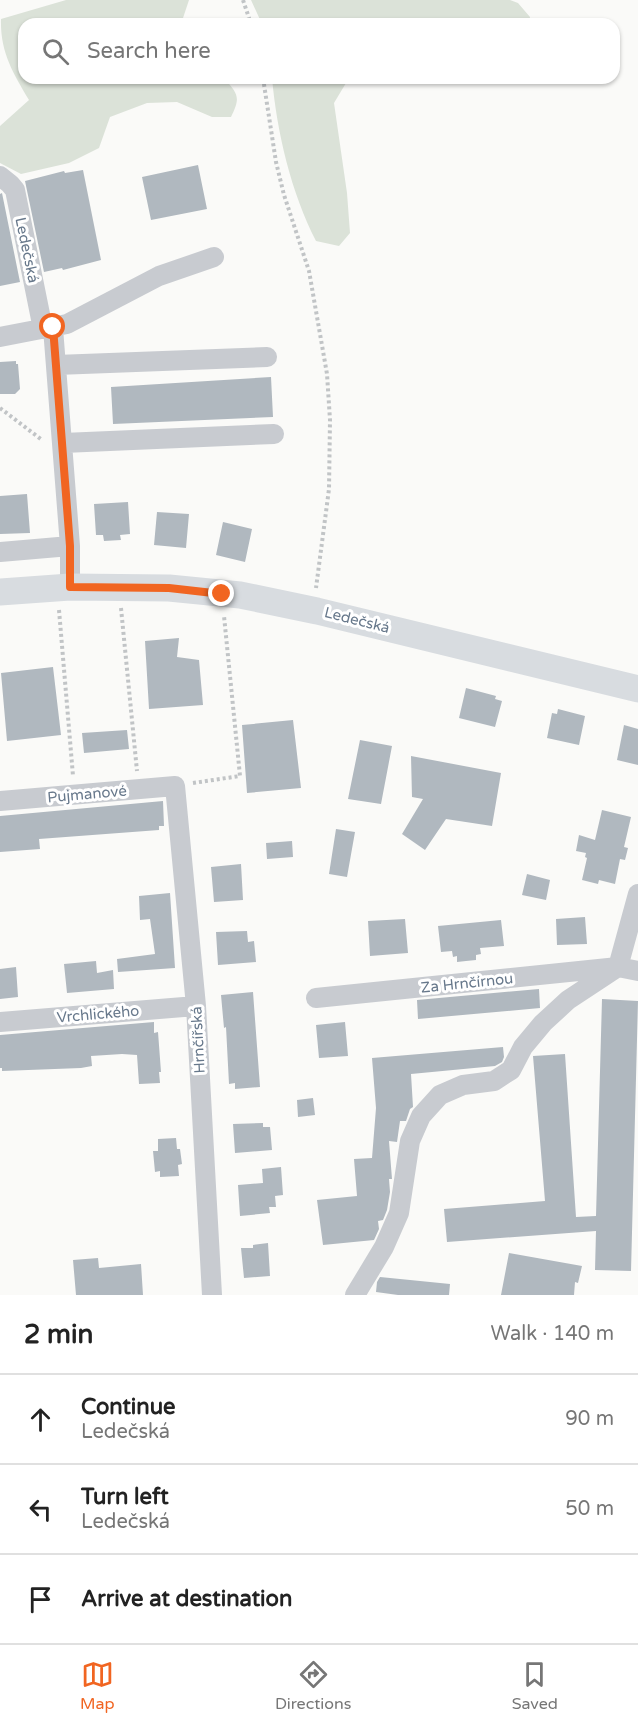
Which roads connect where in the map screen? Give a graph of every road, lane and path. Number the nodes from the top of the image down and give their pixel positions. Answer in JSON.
{"nodes":[{"id":1,"x":243,"y":0,"type":"edge"},
{"id":2,"x":249,"y":18,"type":"edge"},
{"id":3,"x":264,"y":84,"type":"edge"},
{"id":4,"x":0,"y":176,"type":"edge"},
{"id":5,"x":214,"y":256,"type":"dead end"},
{"id":6,"x":48,"y":328,"type":"junction"},
{"id":7,"x":0,"y":336,"type":"edge"},
{"id":8,"x":267,"y":357,"type":"dead end"},
{"id":9,"x":56,"y":365,"type":"junction"},
{"id":10,"x":0,"y":408,"type":"edge"},
{"id":11,"x":274,"y":435,"type":"dead end"},
{"id":12,"x":63,"y":448,"type":"junction"},
{"id":13,"x":70,"y":546,"type":"junction"},
{"id":14,"x":0,"y":552,"type":"edge"},
{"id":15,"x":64,"y":588,"type":"junction"},
{"id":16,"x":119,"y":588,"type":"junction"},
{"id":17,"x":0,"y":592,"type":"edge"},
{"id":18,"x":222,"y":594,"type":"junction"},
{"id":19,"x":317,"y":611,"type":"junction"},
{"id":20,"x":638,"y":689,"type":"edge"},
{"id":21,"x":175,"y":786,"type":"junction"},
{"id":22,"x":138,"y":789,"type":"junction"},
{"id":23,"x":74,"y":795,"type":"junction"},
{"id":24,"x":0,"y":801,"type":"edge"},
{"id":25,"x":638,"y":894,"type":"edge"},
{"id":26,"x":618,"y":967,"type":"junction"},
{"id":27,"x":638,"y":971,"type":"edge"},
{"id":28,"x":316,"y":998,"type":"dead end"},
{"id":29,"x":196,"y":1006,"type":"junction"},
{"id":30,"x":0,"y":1022,"type":"edge"},
{"id":31,"x":212,"y":1295,"type":"edge"},
{"id":32,"x":355,"y":1295,"type":"edge"}],
"edges":[{"from":1,"to":2,"type":"path"},
{"from":3,"to":19,"type":"path"},
{"from":4,"to":6,"type":"street","name":"Ledečská"},
{"from":5,"to":6,"type":"street"},
{"from":6,"to":7,"type":"street"},
{"from":6,"to":9,"type":"street","name":"Ledečská"},
{"from":8,"to":9,"type":"street"},
{"from":9,"to":12,"type":"street","name":"Ledečská"},
{"from":10,"to":12,"type":"path"},
{"from":11,"to":12,"type":"street"},
{"from":12,"to":13,"type":"street","name":"Ledečská"},
{"from":13,"to":14,"type":"street"},
{"from":13,"to":15,"type":"street","name":"Ledečská"},
{"from":15,"to":16,"type":"main road","name":"Ledečská"},
{"from":15,"to":17,"type":"main road","name":"Ledečská"},
{"from":15,"to":23,"type":"path"},
{"from":16,"to":18,"type":"main road","name":"Ledečská"},
{"from":16,"to":22,"type":"path"},
{"from":18,"to":19,"type":"main road","name":"Ledečská"},
{"from":18,"to":21,"type":"path"},
{"from":19,"to":20,"type":"main road","name":"Ledečská"},
{"from":21,"to":22,"type":"street","name":"Pujmanové"},
{"from":21,"to":29,"type":"street","name":"Hrnčířská"},
{"from":22,"to":23,"type":"street","name":"Pujmanové"},
{"from":23,"to":24,"type":"street","name":"Pujmanové"},
{"from":25,"to":26,"type":"street"},
{"from":26,"to":27,"type":"street","name":"Za Hrnčírnou"},
{"from":26,"to":28,"type":"street","name":"Za Hrnčírnou"},
{"from":26,"to":32,"type":"street"},
{"from":29,"to":30,"type":"street","name":"Vrchlického"},
{"from":29,"to":31,"type":"street","name":"Hrnčířská"}]}
